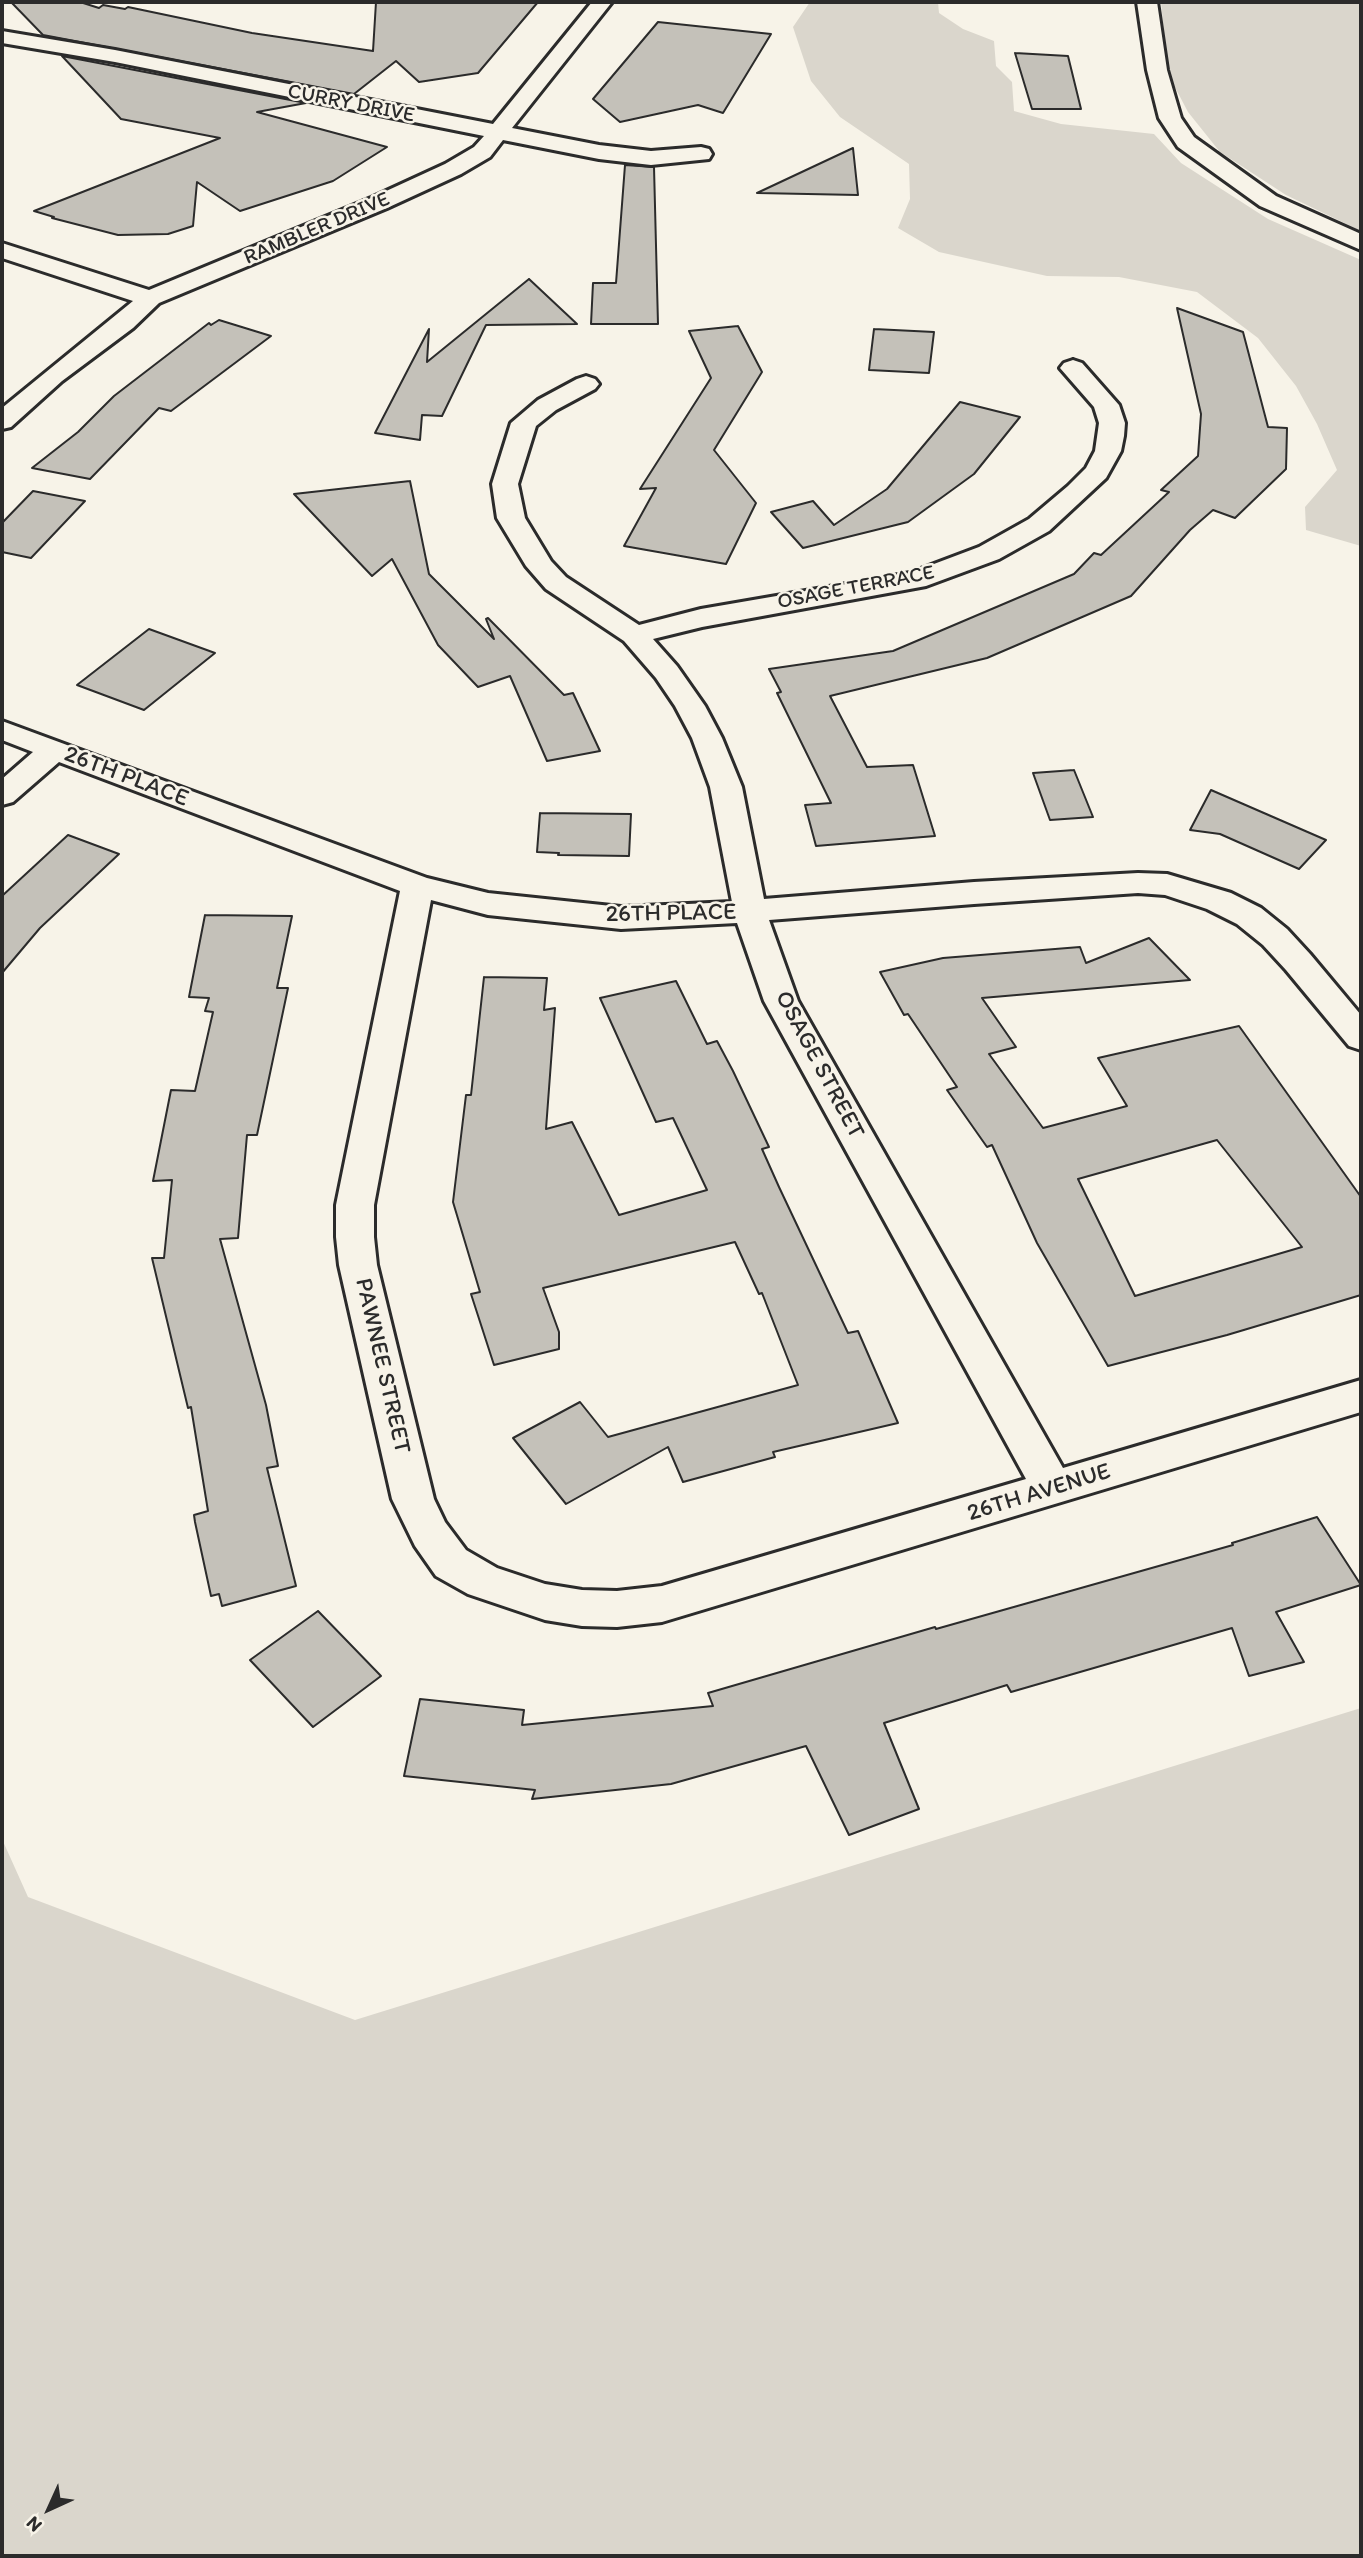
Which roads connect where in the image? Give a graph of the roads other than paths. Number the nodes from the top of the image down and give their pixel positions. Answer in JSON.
{"nodes":[{"id":1,"x":602,"y":2,"type":"edge"},
{"id":2,"x":1147,"y":2,"type":"edge"},
{"id":3,"x":2,"y":37,"type":"edge"},
{"id":4,"x":498,"y":132,"type":"junction"},
{"id":5,"x":701,"y":154,"type":"dead end"},
{"id":6,"x":1361,"y":243,"type":"edge"},
{"id":7,"x":2,"y":250,"type":"edge"},
{"id":8,"x":150,"y":298,"type":"junction"},
{"id":9,"x":1073,"y":368,"type":"dead end"},
{"id":10,"x":586,"y":384,"type":"dead end"},
{"id":11,"x":2,"y":421,"type":"edge"},
{"id":12,"x":634,"y":635,"type":"junction"},
{"id":13,"x":2,"y":730,"type":"edge"},
{"id":14,"x":54,"y":750,"type":"junction"},
{"id":15,"x":2,"y":795,"type":"edge"},
{"id":16,"x":417,"y":886,"type":"junction"},
{"id":17,"x":750,"y":912,"type":"junction"},
{"id":18,"x":1361,"y":1038,"type":"edge"},
{"id":19,"x":1361,"y":1396,"type":"edge"},
{"id":20,"x":1053,"y":1488,"type":"junction"},
{"id":21,"x":717,"y":1590,"type":"joint"}],
"edges":[{"from":1,"to":4,"type":"street","name":"RAMBLER DRIVE"},
{"from":2,"to":6,"type":"street"},
{"from":3,"to":4,"type":"street","name":"CURRY DRIVE"},
{"from":4,"to":5,"type":"street","name":"CURRY DRIVE"},
{"from":4,"to":8,"type":"street","name":"RAMBLER DRIVE"},
{"from":7,"to":8,"type":"street"},
{"from":8,"to":11,"type":"street","name":"RAMBLER DRIVE"},
{"from":9,"to":12,"type":"street","name":"OSAGE TERRACE"},
{"from":10,"to":12,"type":"street","name":"OSAGE STREET"},
{"from":12,"to":17,"type":"street","name":"OSAGE STREET"},
{"from":13,"to":14,"type":"street","name":"26TH PLACE"},
{"from":14,"to":15,"type":"street"},
{"from":14,"to":16,"type":"street","name":"26TH PLACE"},
{"from":16,"to":17,"type":"street","name":"26TH PLACE"},
{"from":16,"to":21,"type":"street","name":"PAWNEE STREET"},
{"from":17,"to":18,"type":"street","name":"26TH PLACE"},
{"from":17,"to":20,"type":"street","name":"OSAGE STREET"},
{"from":19,"to":20,"type":"street","name":"26TH AVENUE"},
{"from":20,"to":21,"type":"street","name":"26TH AVENUE"}]}
